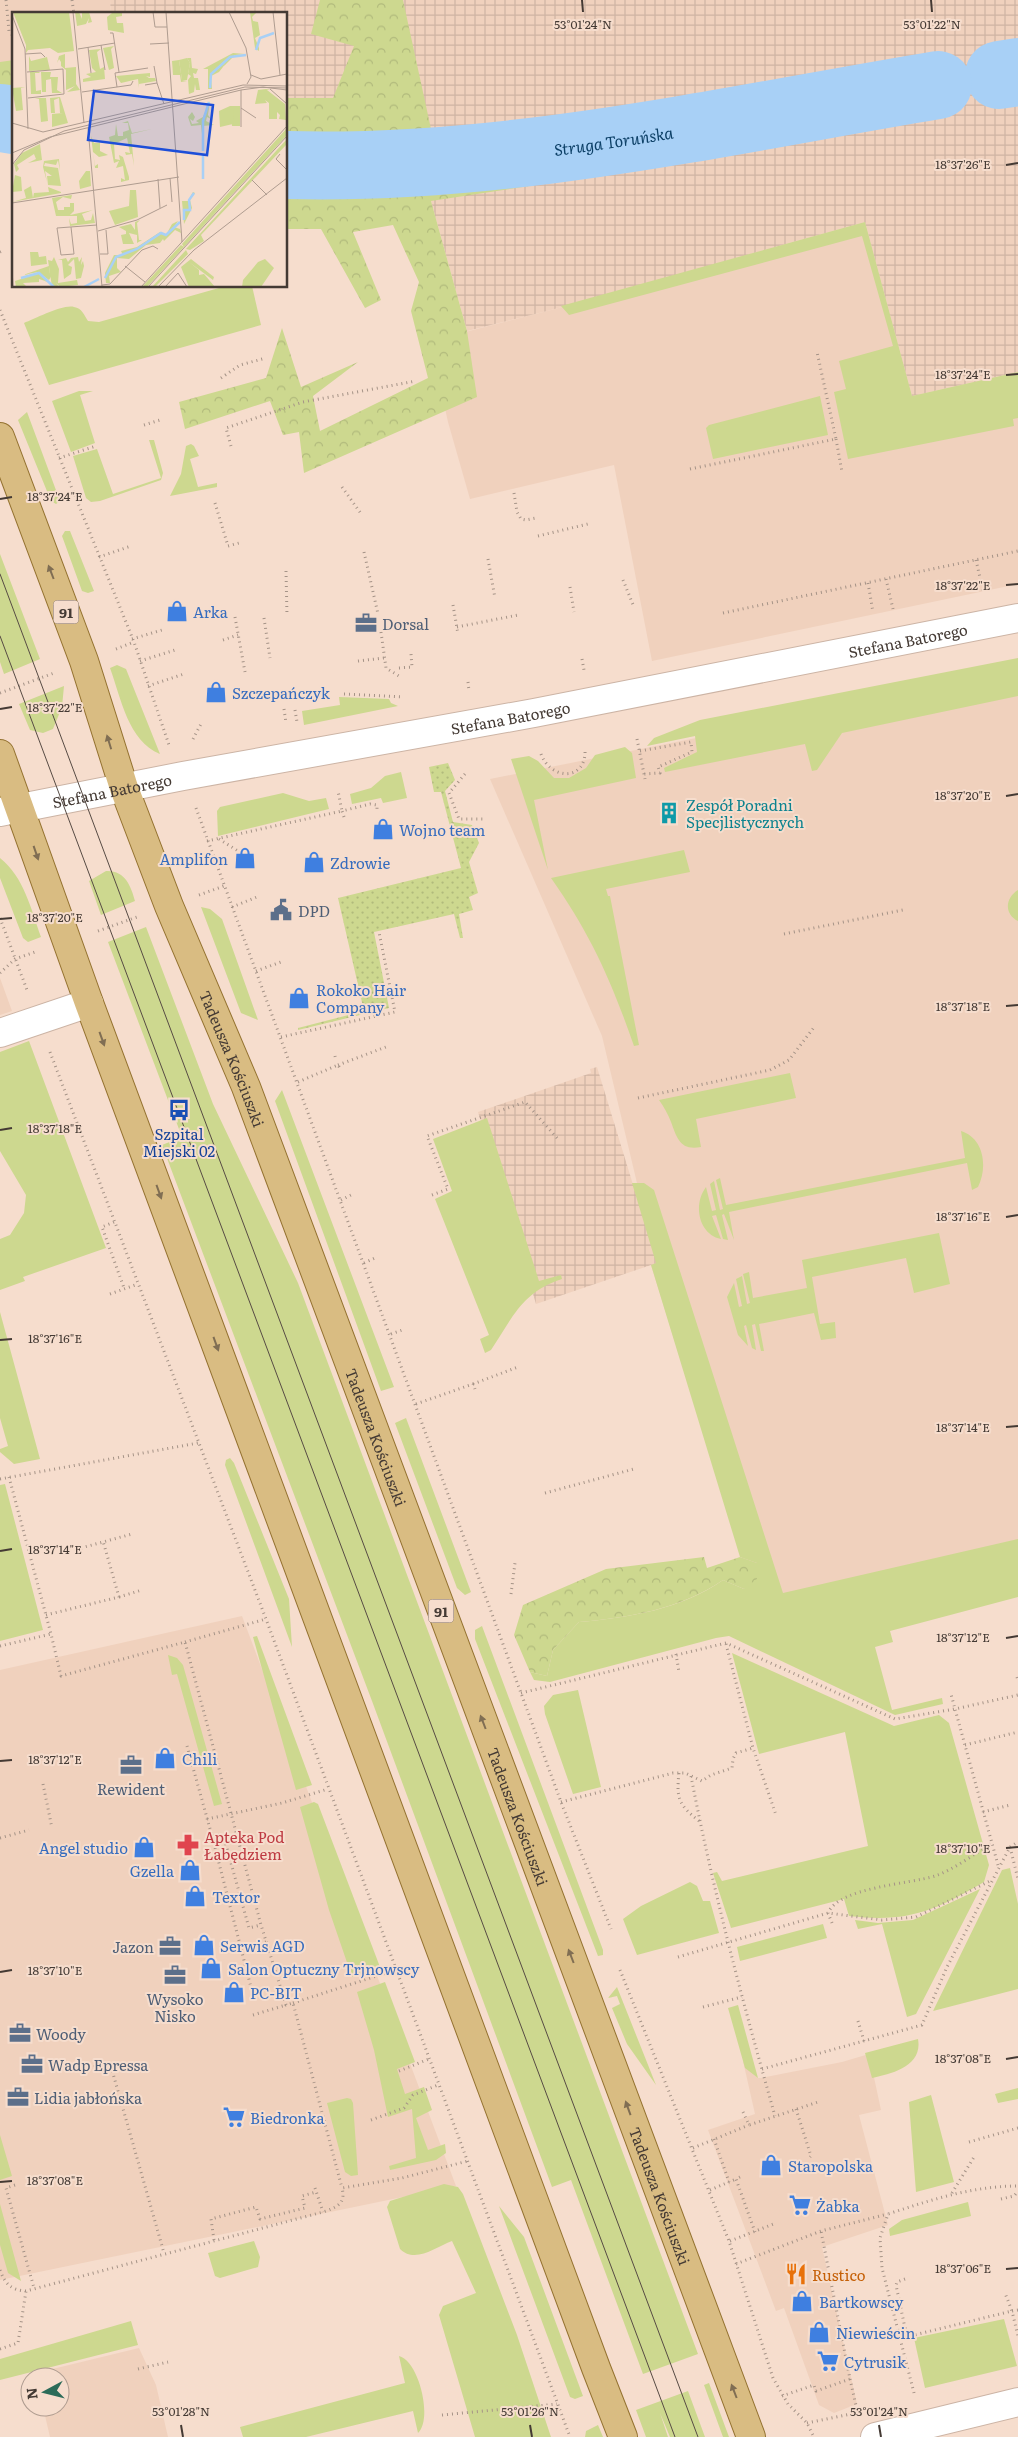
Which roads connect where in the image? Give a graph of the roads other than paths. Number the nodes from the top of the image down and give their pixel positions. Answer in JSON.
{"nodes":[{"id":1,"x":0,"y":438,"type":"edge"},
{"id":2,"x":1018,"y":618,"type":"edge"},
{"id":3,"x":0,"y":754,"type":"edge"},
{"id":4,"x":124,"y":788,"type":"junction"},
{"id":5,"x":10,"y":810,"type":"edge"},
{"id":6,"x":89,"y":1003,"type":"junction"},
{"id":7,"x":0,"y":1033,"type":"edge"},
{"id":8,"x":1018,"y":2402,"type":"edge"},
{"id":9,"x":623,"y":2437,"type":"edge"},
{"id":10,"x":751,"y":2437,"type":"edge"},
{"id":11,"x":876,"y":2437,"type":"edge"}],
"edges":[{"from":4,"to":1,"type":"main road","name":"Tadeusza Kościuszki","number":"91","one_way":true},
{"from":2,"to":4,"type":"street","name":"Stefana Batorego"},
{"from":3,"to":5,"type":"main road"},
{"from":4,"to":5,"type":"street","name":"Stefana Batorego"},
{"from":10,"to":4,"type":"main road","name":"Tadeusza Kościuszki","number":"91","one_way":true},
{"from":5,"to":6,"type":"main road","one_way":true},
{"from":6,"to":7,"type":"street"},
{"from":6,"to":9,"type":"main road","one_way":true},
{"from":8,"to":11,"type":"street"}]}
